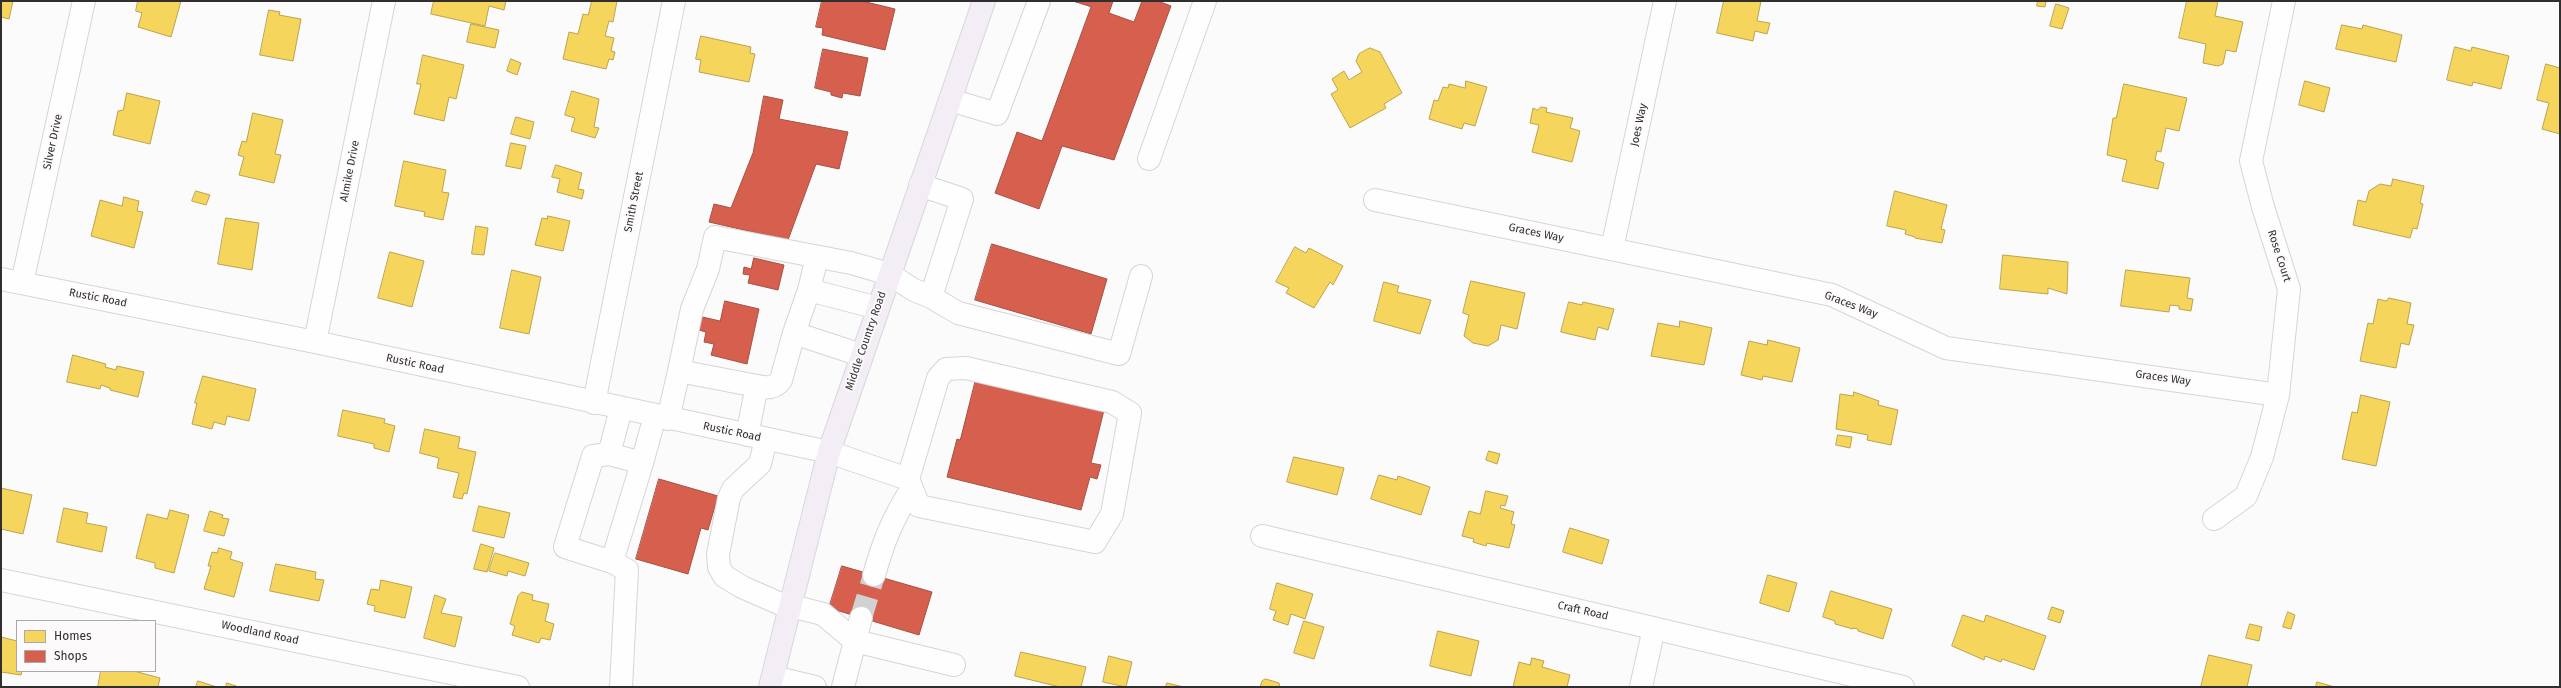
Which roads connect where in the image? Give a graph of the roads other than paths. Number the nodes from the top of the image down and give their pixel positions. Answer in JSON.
{"nodes":[{"id":1,"x":84,"y":1,"type":"edge"},
{"id":2,"x":384,"y":1,"type":"edge"},
{"id":3,"x":674,"y":1,"type":"edge"},
{"id":4,"x":984,"y":1,"type":"edge"},
{"id":5,"x":1205,"y":1,"type":"edge"},
{"id":6,"x":1665,"y":1,"type":"edge"},
{"id":7,"x":2284,"y":1,"type":"edge"},
{"id":8,"x":1032,"y":3,"type":"edge"},
{"id":9,"x":950,"y":100,"type":"junction"},
{"id":10,"x":1149,"y":159,"type":"dead end"},
{"id":11,"x":920,"y":185,"type":"junction"},
{"id":12,"x":1375,"y":200,"type":"dead end"},
{"id":13,"x":1612,"y":249,"type":"junction"},
{"id":14,"x":817,"y":257,"type":"junction"},
{"id":15,"x":889,"y":274,"type":"junction"},
{"id":16,"x":1141,"y":276,"type":"dead end"},
{"id":17,"x":1,"y":279,"type":"edge"},
{"id":18,"x":22,"y":283,"type":"junction"},
{"id":19,"x":809,"y":290,"type":"junction"},
{"id":20,"x":931,"y":297,"type":"junction"},
{"id":21,"x":878,"y":308,"type":"junction"},
{"id":22,"x":794,"y":333,"type":"junction"},
{"id":23,"x":315,"y":342,"type":"junction"},
{"id":24,"x":862,"y":355,"type":"junction"},
{"id":25,"x":679,"y":371,"type":"junction"},
{"id":26,"x":757,"y":386,"type":"junction"},
{"id":27,"x":2278,"y":395,"type":"junction"},
{"id":28,"x":594,"y":403,"type":"junction"},
{"id":29,"x":621,"y":409,"type":"junction"},
{"id":30,"x":662,"y":417,"type":"junction"},
{"id":31,"x":757,"y":437,"type":"junction"},
{"id":32,"x":829,"y":452,"type":"junction"},
{"id":33,"x":609,"y":454,"type":"junction"},
{"id":34,"x":642,"y":463,"type":"junction"},
{"id":35,"x":910,"y":484,"type":"junction"},
{"id":36,"x":2214,"y":519,"type":"dead end"},
{"id":37,"x":1262,"y":536,"type":"dead end"},
{"id":38,"x":612,"y":562,"type":"junction"},
{"id":39,"x":874,"y":576,"type":"tunnel mouth"},
{"id":40,"x":1,"y":580,"type":"edge"},
{"id":41,"x":790,"y":607,"type":"junction"},
{"id":42,"x":861,"y":618,"type":"tunnel mouth"},
{"id":43,"x":1654,"y":628,"type":"junction"},
{"id":44,"x":855,"y":641,"type":"junction"},
{"id":45,"x":954,"y":664,"type":"dead end"},
{"id":46,"x":771,"y":682,"type":"edge"},
{"id":47,"x":518,"y":687,"type":"edge"},
{"id":48,"x":621,"y":687,"type":"edge"},
{"id":49,"x":815,"y":687,"type":"edge"},
{"id":50,"x":843,"y":687,"type":"edge"},
{"id":51,"x":1641,"y":687,"type":"edge"},
{"id":52,"x":1903,"y":687,"type":"edge"}],
"edges":[{"from":1,"to":18,"type":"street","name":"Silver Drive"},
{"from":2,"to":23,"type":"street","name":"Almike Drive"},
{"from":3,"to":28,"type":"street","name":"Smith Street"},
{"from":4,"to":9,"type":"main road","name":"Middle Country Road"},
{"from":5,"to":10,"type":"street"},
{"from":6,"to":13,"type":"street","name":"Joes Way"},
{"from":7,"to":27,"type":"street","name":"Rose Court"},
{"from":8,"to":9,"type":"street"},
{"from":9,"to":11,"type":"main road","name":"Middle Country Road"},
{"from":11,"to":15,"type":"main road","name":"Middle Country Road"},
{"from":11,"to":20,"type":"street"},
{"from":12,"to":13,"type":"street","name":"Graces Way"},
{"from":13,"to":27,"type":"street","name":"Graces Way"},
{"from":14,"to":15,"type":"street"},
{"from":14,"to":19,"type":"street"},
{"from":14,"to":25,"type":"street"},
{"from":15,"to":20,"type":"street"},
{"from":15,"to":21,"type":"main road","name":"Middle Country Road"},
{"from":16,"to":20,"type":"street"},
{"from":17,"to":18,"type":"street","name":"Rustic Road"},
{"from":18,"to":23,"type":"street","name":"Rustic Road"},
{"from":19,"to":21,"type":"street"},
{"from":19,"to":22,"type":"street"},
{"from":21,"to":24,"type":"main road","name":"Middle Country Road"},
{"from":22,"to":24,"type":"street"},
{"from":22,"to":26,"type":"street"},
{"from":23,"to":28,"type":"street","name":"Rustic Road"},
{"from":24,"to":32,"type":"main road","name":"Middle Country Road"},
{"from":25,"to":26,"type":"street"},
{"from":25,"to":30,"type":"street"},
{"from":26,"to":31,"type":"street"},
{"from":27,"to":36,"type":"street","name":"Rose Court"},
{"from":28,"to":29,"type":"street","name":"Rustic Road"},
{"from":29,"to":30,"type":"street","name":"Rustic Road"},
{"from":29,"to":33,"type":"street"},
{"from":30,"to":31,"type":"street","name":"Rustic Road"},
{"from":30,"to":34,"type":"street"},
{"from":31,"to":32,"type":"street","name":"Rustic Road"},
{"from":31,"to":41,"type":"street"},
{"from":32,"to":35,"type":"street","name":"Rustic Road"},
{"from":32,"to":41,"type":"main road","name":"Middle Country Road"},
{"from":33,"to":34,"type":"street"},
{"from":33,"to":38,"type":"street"},
{"from":34,"to":38,"type":"street"},
{"from":35,"to":35,"type":"street"},
{"from":35,"to":39,"type":"street"},
{"from":37,"to":43,"type":"street","name":"Craft Road"},
{"from":38,"to":48,"type":"street"},
{"from":40,"to":47,"type":"street","name":"Woodland Road"},
{"from":41,"to":44,"type":"street"},
{"from":41,"to":46,"type":"main road","name":"Middle Country Road"},
{"from":42,"to":44,"type":"street"},
{"from":43,"to":51,"type":"street"},
{"from":43,"to":52,"type":"street","name":"Craft Road"},
{"from":44,"to":45,"type":"street"},
{"from":44,"to":50,"type":"street"},
{"from":46,"to":49,"type":"street"}]}
